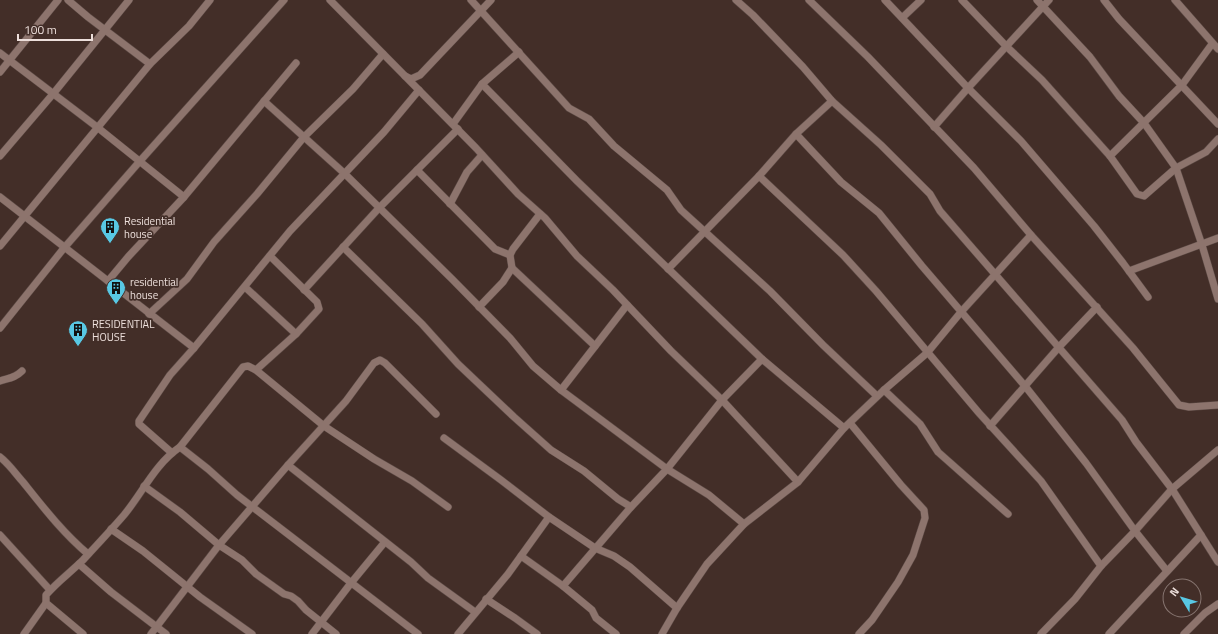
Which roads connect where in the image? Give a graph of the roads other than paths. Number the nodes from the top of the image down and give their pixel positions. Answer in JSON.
{"nodes":[{"id":1,"x":58,"y":0,"type":"edge"},
{"id":2,"x":68,"y":0,"type":"edge"},
{"id":3,"x":129,"y":0,"type":"edge"},
{"id":4,"x":210,"y":0,"type":"edge"},
{"id":5,"x":284,"y":0,"type":"edge"},
{"id":6,"x":330,"y":0,"type":"edge"},
{"id":7,"x":471,"y":0,"type":"edge"},
{"id":8,"x":491,"y":0,"type":"edge"},
{"id":9,"x":736,"y":0,"type":"edge"},
{"id":10,"x":809,"y":0,"type":"edge"},
{"id":11,"x":885,"y":0,"type":"edge"},
{"id":12,"x":921,"y":0,"type":"edge"},
{"id":13,"x":962,"y":0,"type":"edge"},
{"id":14,"x":1037,"y":0,"type":"edge"},
{"id":15,"x":1050,"y":0,"type":"edge"},
{"id":16,"x":1104,"y":0,"type":"edge"},
{"id":17,"x":1175,"y":0,"type":"edge"},
{"id":18,"x":1044,"y":7,"type":"junction"},
{"id":19,"x":480,"y":10,"type":"junction"},
{"id":20,"x":902,"y":18,"type":"junction"},
{"id":21,"x":105,"y":30,"type":"junction"},
{"id":22,"x":1215,"y":46,"type":"edge"},
{"id":23,"x":1006,"y":47,"type":"junction"},
{"id":24,"x":519,"y":52,"type":"junction"},
{"id":25,"x":0,"y":53,"type":"edge"},
{"id":26,"x":383,"y":54,"type":"junction"},
{"id":27,"x":10,"y":61,"type":"junction"},
{"id":28,"x":296,"y":63,"type":"dead end"},
{"id":29,"x":150,"y":64,"type":"junction"},
{"id":30,"x":0,"y":72,"type":"edge"},
{"id":31,"x":405,"y":76,"type":"junction"},
{"id":32,"x":482,"y":84,"type":"junction"},
{"id":33,"x":1182,"y":85,"type":"junction"},
{"id":34,"x":968,"y":88,"type":"junction"},
{"id":35,"x":419,"y":90,"type":"junction"},
{"id":36,"x":53,"y":94,"type":"junction"},
{"id":37,"x":264,"y":101,"type":"junction"},
{"id":38,"x":832,"y":101,"type":"junction"},
{"id":39,"x":1144,"y":124,"type":"junction"},
{"id":40,"x":1218,"y":124,"type":"edge"},
{"id":41,"x":97,"y":127,"type":"junction"},
{"id":42,"x":455,"y":127,"type":"junction"},
{"id":43,"x":934,"y":127,"type":"junction"},
{"id":44,"x":796,"y":134,"type":"junction"},
{"id":45,"x":304,"y":137,"type":"junction"},
{"id":46,"x":1218,"y":139,"type":"edge"},
{"id":47,"x":482,"y":155,"type":"junction"},
{"id":48,"x":0,"y":156,"type":"edge"},
{"id":49,"x":1110,"y":156,"type":"junction"},
{"id":50,"x":140,"y":160,"type":"junction"},
{"id":51,"x":1176,"y":168,"type":"junction"},
{"id":52,"x":417,"y":170,"type":"junction"},
{"id":53,"x":344,"y":173,"type":"junction"},
{"id":54,"x":758,"y":176,"type":"junction"},
{"id":55,"x":0,"y":197,"type":"edge"},
{"id":56,"x":184,"y":197,"type":"junction"},
{"id":57,"x":450,"y":204,"type":"junction"},
{"id":58,"x":379,"y":208,"type":"junction"},
{"id":59,"x":540,"y":214,"type":"junction"},
{"id":60,"x":25,"y":216,"type":"junction"},
{"id":61,"x":705,"y":231,"type":"junction"},
{"id":62,"x":1031,"y":236,"type":"junction"},
{"id":63,"x":1218,"y":238,"type":"edge"},
{"id":64,"x":1202,"y":245,"type":"junction"},
{"id":65,"x":0,"y":246,"type":"edge"},
{"id":66,"x":342,"y":247,"type":"junction"},
{"id":67,"x":64,"y":248,"type":"junction"},
{"id":68,"x":510,"y":255,"type":"junction"},
{"id":69,"x":270,"y":256,"type":"junction"},
{"id":70,"x":512,"y":268,"type":"junction"},
{"id":71,"x":668,"y":269,"type":"junction"},
{"id":72,"x":1129,"y":270,"type":"junction"},
{"id":73,"x":995,"y":276,"type":"junction"},
{"id":74,"x":108,"y":281,"type":"junction"},
{"id":75,"x":244,"y":287,"type":"junction"},
{"id":76,"x":304,"y":290,"type":"junction"},
{"id":77,"x":1148,"y":297,"type":"dead end"},
{"id":78,"x":1218,"y":298,"type":"edge"},
{"id":79,"x":627,"y":305,"type":"junction"},
{"id":80,"x":479,"y":307,"type":"junction"},
{"id":81,"x":1097,"y":307,"type":"junction"},
{"id":82,"x":961,"y":312,"type":"junction"},
{"id":83,"x":150,"y":314,"type":"junction"},
{"id":84,"x":0,"y":328,"type":"edge"},
{"id":85,"x":296,"y":334,"type":"junction"},
{"id":86,"x":595,"y":346,"type":"junction"},
{"id":87,"x":1059,"y":347,"type":"junction"},
{"id":88,"x":194,"y":348,"type":"junction"},
{"id":89,"x":927,"y":353,"type":"junction"},
{"id":90,"x":762,"y":359,"type":"junction"},
{"id":91,"x":256,"y":370,"type":"junction"},
{"id":92,"x":22,"y":371,"type":"dead end"},
{"id":93,"x":0,"y":381,"type":"edge"},
{"id":94,"x":1024,"y":386,"type":"junction"},
{"id":95,"x":561,"y":390,"type":"junction"},
{"id":96,"x":884,"y":390,"type":"junction"},
{"id":97,"x":877,"y":396,"type":"junction"},
{"id":98,"x":722,"y":400,"type":"junction"},
{"id":99,"x":1218,"y":405,"type":"edge"},
{"id":100,"x":436,"y":414,"type":"dead end"},
{"id":101,"x":324,"y":426,"type":"junction"},
{"id":102,"x":847,"y":426,"type":"junction"},
{"id":103,"x":990,"y":426,"type":"junction"},
{"id":104,"x":444,"y":438,"type":"dead end"},
{"id":105,"x":180,"y":448,"type":"junction"},
{"id":106,"x":1218,"y":450,"type":"edge"},
{"id":107,"x":172,"y":453,"type":"junction"},
{"id":108,"x":0,"y":457,"type":"edge"},
{"id":109,"x":288,"y":465,"type":"junction"},
{"id":110,"x":667,"y":469,"type":"junction"},
{"id":111,"x":798,"y":482,"type":"junction"},
{"id":112,"x":144,"y":486,"type":"junction"},
{"id":113,"x":1172,"y":489,"type":"junction"},
{"id":114,"x":252,"y":507,"type":"junction"},
{"id":115,"x":448,"y":507,"type":"dead end"},
{"id":116,"x":631,"y":507,"type":"junction"},
{"id":117,"x":1008,"y":514,"type":"dead end"},
{"id":118,"x":548,"y":517,"type":"junction"},
{"id":119,"x":744,"y":524,"type":"junction"},
{"id":120,"x":111,"y":529,"type":"junction"},
{"id":121,"x":1135,"y":531,"type":"junction"},
{"id":122,"x":0,"y":535,"type":"edge"},
{"id":123,"x":1201,"y":535,"type":"junction"},
{"id":124,"x":384,"y":543,"type":"junction"},
{"id":125,"x":219,"y":544,"type":"junction"},
{"id":126,"x":595,"y":548,"type":"junction"},
{"id":127,"x":88,"y":554,"type":"junction"},
{"id":128,"x":522,"y":556,"type":"junction"},
{"id":129,"x":1218,"y":562,"type":"edge"},
{"id":130,"x":79,"y":564,"type":"junction"},
{"id":131,"x":1101,"y":566,"type":"junction"},
{"id":132,"x":1167,"y":572,"type":"junction"},
{"id":133,"x":351,"y":583,"type":"junction"},
{"id":134,"x":563,"y":586,"type":"junction"},
{"id":135,"x":188,"y":587,"type":"junction"},
{"id":136,"x":50,"y":590,"type":"junction"},
{"id":137,"x":486,"y":599,"type":"junction"},
{"id":138,"x":46,"y":603,"type":"junction"},
{"id":139,"x":1218,"y":604,"type":"edge"},
{"id":140,"x":677,"y":608,"type":"junction"},
{"id":141,"x":475,"y":612,"type":"junction"},
{"id":142,"x":322,"y":622,"type":"junction"},
{"id":143,"x":156,"y":627,"type":"junction"},
{"id":144,"x":24,"y":634,"type":"edge"},
{"id":145,"x":83,"y":634,"type":"edge"},
{"id":146,"x":151,"y":634,"type":"edge"},
{"id":147,"x":166,"y":634,"type":"edge"},
{"id":148,"x":252,"y":634,"type":"edge"},
{"id":149,"x":312,"y":634,"type":"edge"},
{"id":150,"x":336,"y":634,"type":"edge"},
{"id":151,"x":418,"y":634,"type":"edge"},
{"id":152,"x":458,"y":634,"type":"edge"},
{"id":153,"x":537,"y":634,"type":"edge"},
{"id":154,"x":616,"y":634,"type":"edge"},
{"id":155,"x":662,"y":634,"type":"edge"},
{"id":156,"x":859,"y":634,"type":"edge"},
{"id":157,"x":1041,"y":634,"type":"edge"},
{"id":158,"x":1109,"y":634,"type":"edge"},
{"id":159,"x":1184,"y":634,"type":"edge"}],
"edges":[{"from":1,"to":27,"type":"street"},
{"from":2,"to":21,"type":"street"},
{"from":3,"to":21,"type":"street"},
{"from":4,"to":29,"type":"street"},
{"from":5,"to":50,"type":"street"},
{"from":6,"to":26,"type":"street"},
{"from":7,"to":19,"type":"street"},
{"from":8,"to":19,"type":"street"},
{"from":9,"to":38,"type":"street"},
{"from":10,"to":43,"type":"street"},
{"from":11,"to":20,"type":"street"},
{"from":12,"to":20,"type":"street"},
{"from":13,"to":23,"type":"street"},
{"from":14,"to":18,"type":"street"},
{"from":15,"to":18,"type":"street"},
{"from":16,"to":33,"type":"street"},
{"from":17,"to":22,"type":"street"},
{"from":18,"to":23,"type":"street"},
{"from":18,"to":39,"type":"street"},
{"from":19,"to":24,"type":"street"},
{"from":19,"to":31,"type":"street"},
{"from":20,"to":34,"type":"street"},
{"from":21,"to":29,"type":"street"},
{"from":21,"to":36,"type":"street"},
{"from":22,"to":33,"type":"street"},
{"from":23,"to":34,"type":"street"},
{"from":23,"to":49,"type":"street"},
{"from":24,"to":32,"type":"street"},
{"from":24,"to":61,"type":"street"},
{"from":25,"to":27,"type":"street"},
{"from":26,"to":31,"type":"street"},
{"from":26,"to":45,"type":"street"},
{"from":27,"to":30,"type":"street"},
{"from":27,"to":36,"type":"street"},
{"from":28,"to":37,"type":"street"},
{"from":29,"to":41,"type":"street"},
{"from":31,"to":35,"type":"street"},
{"from":32,"to":42,"type":"street"},
{"from":32,"to":71,"type":"street"},
{"from":33,"to":39,"type":"street"},
{"from":33,"to":40,"type":"street"},
{"from":34,"to":43,"type":"street"},
{"from":34,"to":72,"type":"street"},
{"from":35,"to":42,"type":"street"},
{"from":35,"to":53,"type":"street"},
{"from":36,"to":41,"type":"street"},
{"from":36,"to":48,"type":"street"},
{"from":37,"to":45,"type":"street"},
{"from":37,"to":56,"type":"street"},
{"from":38,"to":44,"type":"street"},
{"from":38,"to":73,"type":"street"},
{"from":39,"to":49,"type":"street"},
{"from":39,"to":51,"type":"street"},
{"from":41,"to":50,"type":"street"},
{"from":41,"to":60,"type":"street"},
{"from":42,"to":47,"type":"street"},
{"from":42,"to":52,"type":"street"},
{"from":43,"to":62,"type":"street"},
{"from":44,"to":54,"type":"street"},
{"from":44,"to":82,"type":"street"},
{"from":45,"to":53,"type":"street"},
{"from":45,"to":83,"type":"street"},
{"from":46,"to":51,"type":"street"},
{"from":47,"to":57,"type":"street"},
{"from":47,"to":59,"type":"street"},
{"from":49,"to":51,"type":"street"},
{"from":50,"to":56,"type":"street"},
{"from":50,"to":67,"type":"street"},
{"from":51,"to":64,"type":"street"},
{"from":52,"to":57,"type":"street"},
{"from":52,"to":58,"type":"street"},
{"from":53,"to":58,"type":"street"},
{"from":53,"to":69,"type":"street"},
{"from":54,"to":61,"type":"street"},
{"from":54,"to":89,"type":"street"},
{"from":55,"to":60,"type":"street"},
{"from":56,"to":74,"type":"street"},
{"from":57,"to":68,"type":"street"},
{"from":58,"to":66,"type":"street"},
{"from":58,"to":80,"type":"street"},
{"from":59,"to":68,"type":"street"},
{"from":59,"to":79,"type":"street"},
{"from":60,"to":65,"type":"street"},
{"from":60,"to":67,"type":"street"},
{"from":61,"to":71,"type":"street"},
{"from":61,"to":97,"type":"street"},
{"from":62,"to":73,"type":"street"},
{"from":62,"to":81,"type":"street"},
{"from":63,"to":64,"type":"street"},
{"from":64,"to":72,"type":"street"},
{"from":64,"to":78,"type":"street"},
{"from":66,"to":76,"type":"street"},
{"from":66,"to":116,"type":"street"},
{"from":67,"to":74,"type":"street"},
{"from":67,"to":84,"type":"street"},
{"from":68,"to":70,"type":"street"},
{"from":69,"to":75,"type":"street"},
{"from":69,"to":76,"type":"street"},
{"from":70,"to":80,"type":"street"},
{"from":70,"to":86,"type":"street"},
{"from":71,"to":90,"type":"street"},
{"from":72,"to":77,"type":"street"},
{"from":73,"to":82,"type":"street"},
{"from":73,"to":87,"type":"street"},
{"from":74,"to":83,"type":"street"},
{"from":75,"to":85,"type":"street"},
{"from":75,"to":88,"type":"street"},
{"from":76,"to":85,"type":"street"},
{"from":79,"to":86,"type":"street"},
{"from":79,"to":98,"type":"street"},
{"from":80,"to":95,"type":"street"},
{"from":81,"to":87,"type":"street"},
{"from":81,"to":99,"type":"street"},
{"from":82,"to":89,"type":"street"},
{"from":82,"to":94,"type":"street"},
{"from":83,"to":88,"type":"street"},
{"from":85,"to":91,"type":"street"},
{"from":86,"to":95,"type":"street"},
{"from":87,"to":94,"type":"street"},
{"from":87,"to":113,"type":"street"},
{"from":88,"to":107,"type":"street"},
{"from":89,"to":96,"type":"street"},
{"from":89,"to":103,"type":"street"},
{"from":90,"to":98,"type":"street"},
{"from":90,"to":102,"type":"street"},
{"from":91,"to":101,"type":"street"},
{"from":91,"to":105,"type":"street"},
{"from":92,"to":93,"type":"street"},
{"from":94,"to":103,"type":"street"},
{"from":94,"to":121,"type":"street"},
{"from":95,"to":110,"type":"street"},
{"from":96,"to":97,"type":"street"},
{"from":96,"to":117,"type":"street"},
{"from":97,"to":102,"type":"street"},
{"from":98,"to":110,"type":"street"},
{"from":98,"to":111,"type":"street"},
{"from":100,"to":101,"type":"street"},
{"from":101,"to":109,"type":"street"},
{"from":101,"to":115,"type":"street"},
{"from":102,"to":111,"type":"street"},
{"from":102,"to":156,"type":"street"},
{"from":103,"to":131,"type":"street"},
{"from":104,"to":118,"type":"street"},
{"from":105,"to":107,"type":"street"},
{"from":105,"to":114,"type":"street"},
{"from":106,"to":113,"type":"street"},
{"from":107,"to":112,"type":"street"},
{"from":108,"to":127,"type":"street"},
{"from":109,"to":114,"type":"street"},
{"from":109,"to":124,"type":"street"},
{"from":110,"to":116,"type":"street"},
{"from":110,"to":119,"type":"street"},
{"from":111,"to":119,"type":"street"},
{"from":112,"to":120,"type":"street"},
{"from":112,"to":125,"type":"street"},
{"from":113,"to":121,"type":"street"},
{"from":113,"to":123,"type":"street"},
{"from":114,"to":125,"type":"street"},
{"from":114,"to":133,"type":"street"},
{"from":116,"to":126,"type":"street"},
{"from":118,"to":126,"type":"street"},
{"from":118,"to":128,"type":"street"},
{"from":119,"to":140,"type":"street"},
{"from":120,"to":127,"type":"street"},
{"from":120,"to":135,"type":"street"},
{"from":121,"to":131,"type":"street"},
{"from":121,"to":132,"type":"street"},
{"from":122,"to":136,"type":"street"},
{"from":123,"to":129,"type":"street"},
{"from":123,"to":132,"type":"street"},
{"from":124,"to":133,"type":"street"},
{"from":124,"to":141,"type":"street"},
{"from":125,"to":135,"type":"street"},
{"from":125,"to":142,"type":"street"},
{"from":126,"to":134,"type":"street"},
{"from":126,"to":140,"type":"street"},
{"from":127,"to":130,"type":"street"},
{"from":128,"to":134,"type":"street"},
{"from":128,"to":137,"type":"street"},
{"from":130,"to":136,"type":"street"},
{"from":130,"to":143,"type":"street"},
{"from":131,"to":157,"type":"street"},
{"from":132,"to":158,"type":"street"},
{"from":133,"to":142,"type":"street"},
{"from":133,"to":151,"type":"street"},
{"from":134,"to":154,"type":"street"},
{"from":135,"to":143,"type":"street"},
{"from":135,"to":148,"type":"street"},
{"from":136,"to":138,"type":"street"},
{"from":137,"to":141,"type":"street"},
{"from":137,"to":153,"type":"street"},
{"from":138,"to":144,"type":"street"},
{"from":138,"to":145,"type":"street"},
{"from":139,"to":159,"type":"street"},
{"from":140,"to":155,"type":"street"},
{"from":141,"to":152,"type":"street"},
{"from":142,"to":149,"type":"street"},
{"from":142,"to":150,"type":"street"},
{"from":143,"to":146,"type":"street"},
{"from":143,"to":147,"type":"street"}]}
